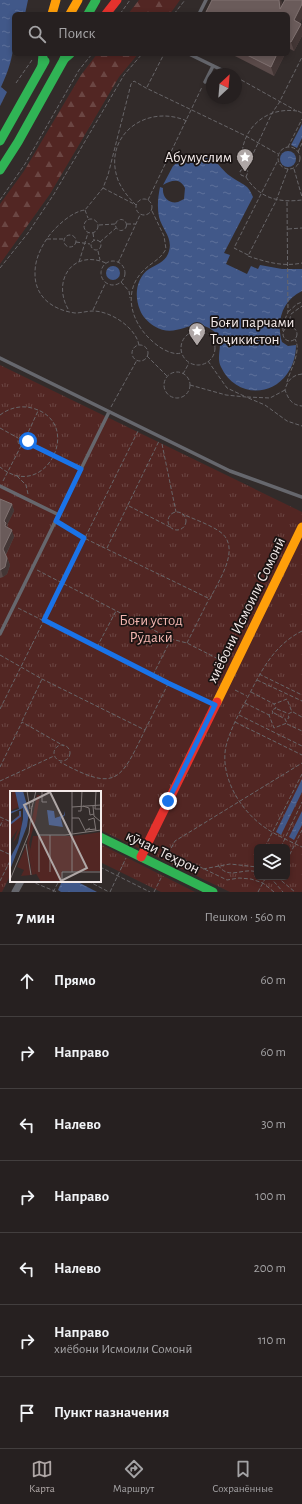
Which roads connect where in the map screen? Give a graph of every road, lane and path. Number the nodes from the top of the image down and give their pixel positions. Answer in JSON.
{"nodes":[{"id":1,"x":56,"y":0,"type":"edge"},
{"id":2,"x":78,"y":0,"type":"edge"},
{"id":3,"x":96,"y":0,"type":"edge"},
{"id":4,"x":117,"y":0,"type":"edge"},
{"id":5,"x":130,"y":0,"type":"edge"},
{"id":6,"x":185,"y":0,"type":"edge"},
{"id":7,"x":206,"y":0,"type":"edge"},
{"id":8,"x":53,"y":12,"type":"edge"},
{"id":9,"x":71,"y":12,"type":"edge"},
{"id":10,"x":89,"y":12,"type":"edge"},
{"id":11,"x":108,"y":12,"type":"edge"},
{"id":12,"x":121,"y":12,"type":"edge"},
{"id":13,"x":176,"y":12,"type":"edge"},
{"id":14,"x":199,"y":12,"type":"edge"},
{"id":15,"x":37,"y":56,"type":"edge"},
{"id":16,"x":40,"y":56,"type":"edge"},
{"id":17,"x":47,"y":56,"type":"edge"},
{"id":18,"x":67,"y":56,"type":"edge"},
{"id":19,"x":90,"y":56,"type":"edge"},
{"id":20,"x":140,"y":56,"type":"edge"},
{"id":21,"x":163,"y":56,"type":"edge"},
{"id":22,"x":193,"y":56,"type":"edge"},
{"id":23,"x":302,"y":57,"type":"edge"},
{"id":24,"x":42,"y":66,"type":"junction"},
{"id":25,"x":213,"y":66,"type":"junction"},
{"id":26,"x":217,"y":68,"type":"edge"},
{"id":27,"x":242,"y":81,"type":"edge"},
{"id":28,"x":205,"y":82,"type":"joint"},
{"id":29,"x":16,"y":83,"type":"dead end"},
{"id":30,"x":146,"y":88,"type":"junction"},
{"id":31,"x":25,"y":96,"type":"junction"},
{"id":32,"x":280,"y":103,"type":"junction"},
{"id":33,"x":39,"y":104,"type":"junction"},
{"id":34,"x":192,"y":109,"type":"junction"},
{"id":35,"x":297,"y":111,"type":"junction"},
{"id":36,"x":272,"y":113,"type":"junction"},
{"id":37,"x":302,"y":113,"type":"edge"},
{"id":38,"x":302,"y":119,"type":"edge"},
{"id":39,"x":187,"y":121,"type":"junction"},
{"id":40,"x":246,"y":136,"type":"junction"},
{"id":41,"x":0,"y":141,"type":"edge"},
{"id":42,"x":259,"y":142,"type":"junction"},
{"id":43,"x":302,"y":143,"type":"edge"},
{"id":44,"x":288,"y":147,"type":"junction"},
{"id":45,"x":298,"y":152,"type":"junction"},
{"id":46,"x":278,"y":154,"type":"junction"},
{"id":47,"x":278,"y":160,"type":"junction"},
{"id":48,"x":299,"y":162,"type":"junction"},
{"id":49,"x":302,"y":164,"type":"edge"},
{"id":50,"x":243,"y":169,"type":"junction"},
{"id":51,"x":246,"y":169,"type":"junction"},
{"id":52,"x":288,"y":169,"type":"junction"},
{"id":53,"x":294,"y":169,"type":"junction"},
{"id":54,"x":0,"y":170,"type":"edge"},
{"id":55,"x":246,"y":177,"type":"junction"},
{"id":56,"x":102,"y":188,"type":"junction"},
{"id":57,"x":261,"y":194,"type":"junction"},
{"id":58,"x":302,"y":197,"type":"edge"},
{"id":59,"x":0,"y":200,"type":"edge"},
{"id":60,"x":148,"y":200,"type":"junction"},
{"id":61,"x":302,"y":200,"type":"edge"},
{"id":62,"x":276,"y":201,"type":"junction"},
{"id":63,"x":287,"y":202,"type":"junction"},
{"id":64,"x":136,"y":205,"type":"junction"},
{"id":65,"x":85,"y":210,"type":"junction"},
{"id":66,"x":152,"y":211,"type":"junction"},
{"id":67,"x":140,"y":214,"type":"junction"},
{"id":68,"x":88,"y":219,"type":"junction"},
{"id":69,"x":116,"y":224,"type":"junction"},
{"id":70,"x":126,"y":224,"type":"junction"},
{"id":71,"x":136,"y":224,"type":"junction"},
{"id":72,"x":98,"y":225,"type":"junction"},
{"id":73,"x":117,"y":228,"type":"junction"},
{"id":74,"x":302,"y":228,"type":"edge"},
{"id":75,"x":288,"y":229,"type":"junction"},
{"id":76,"x":88,"y":232,"type":"junction"},
{"id":77,"x":92,"y":233,"type":"junction"},
{"id":78,"x":46,"y":239,"type":"junction"},
{"id":79,"x":64,"y":239,"type":"junction"},
{"id":80,"x":94,"y":240,"type":"junction"},
{"id":81,"x":76,"y":242,"type":"junction"},
{"id":82,"x":100,"y":242,"type":"junction"},
{"id":83,"x":85,"y":243,"type":"junction"},
{"id":84,"x":91,"y":244,"type":"junction"},
{"id":85,"x":97,"y":250,"type":"junction"},
{"id":86,"x":248,"y":256,"type":"junction"},
{"id":87,"x":100,"y":260,"type":"junction"},
{"id":88,"x":78,"y":262,"type":"junction"},
{"id":89,"x":118,"y":262,"type":"junction"},
{"id":90,"x":106,"y":263,"type":"junction"},
{"id":91,"x":302,"y":264,"type":"edge"},
{"id":92,"x":288,"y":266,"type":"junction"},
{"id":93,"x":0,"y":268,"type":"edge"},
{"id":94,"x":121,"y":282,"type":"junction"},
{"id":95,"x":106,"y":283,"type":"junction"},
{"id":96,"x":130,"y":299,"type":"junction"},
{"id":97,"x":302,"y":302,"type":"edge"},
{"id":98,"x":302,"y":306,"type":"edge"},
{"id":99,"x":68,"y":310,"type":"junction"},
{"id":100,"x":93,"y":311,"type":"junction"},
{"id":101,"x":288,"y":311,"type":"junction"},
{"id":102,"x":288,"y":327,"type":"junction"},
{"id":103,"x":283,"y":331,"type":"junction"},
{"id":104,"x":295,"y":339,"type":"junction"},
{"id":105,"x":139,"y":345,"type":"junction"},
{"id":106,"x":182,"y":353,"type":"junction"},
{"id":107,"x":147,"y":356,"type":"junction"},
{"id":108,"x":0,"y":358,"type":"edge"},
{"id":109,"x":137,"y":360,"type":"junction"},
{"id":110,"x":208,"y":361,"type":"junction"},
{"id":111,"x":189,"y":362,"type":"junction"},
{"id":112,"x":183,"y":374,"type":"junction"},
{"id":113,"x":302,"y":374,"type":"edge"},
{"id":114,"x":168,"y":377,"type":"junction"},
{"id":115,"x":286,"y":384,"type":"junction"},
{"id":116,"x":190,"y":385,"type":"junction"},
{"id":117,"x":285,"y":390,"type":"junction"},
{"id":118,"x":246,"y":397,"type":"junction"},
{"id":119,"x":302,"y":406,"type":"edge"},
{"id":120,"x":39,"y":410,"type":"junction"},
{"id":121,"x":109,"y":412,"type":"junction"},
{"id":122,"x":0,"y":415,"type":"edge"},
{"id":123,"x":302,"y":426,"type":"edge"},
{"id":124,"x":140,"y":427,"type":"junction"},
{"id":125,"x":0,"y":428,"type":"edge"},
{"id":126,"x":26,"y":437,"type":"junction"},
{"id":127,"x":161,"y":437,"type":"junction"},
{"id":128,"x":19,"y":439,"type":"junction"},
{"id":129,"x":28,"y":443,"type":"junction"},
{"id":130,"x":21,"y":446,"type":"junction"},
{"id":131,"x":55,"y":456,"type":"junction"},
{"id":132,"x":0,"y":468,"type":"edge"},
{"id":133,"x":81,"y":469,"type":"junction"},
{"id":134,"x":8,"y":473,"type":"junction"},
{"id":135,"x":16,"y":476,"type":"junction"},
{"id":136,"x":0,"y":486,"type":"edge"},
{"id":137,"x":302,"y":497,"type":"edge"},
{"id":138,"x":27,"y":499,"type":"junction"},
{"id":139,"x":128,"y":506,"type":"junction"},
{"id":140,"x":176,"y":512,"type":"junction"},
{"id":141,"x":182,"y":514,"type":"junction"},
{"id":142,"x":59,"y":515,"type":"junction"},
{"id":143,"x":56,"y":521,"type":"junction"},
{"id":144,"x":170,"y":527,"type":"junction"},
{"id":145,"x":302,"y":527,"type":"edge"},
{"id":146,"x":84,"y":538,"type":"junction"},
{"id":147,"x":107,"y":548,"type":"junction"},
{"id":148,"x":33,"y":567,"type":"junction"},
{"id":149,"x":62,"y":583,"type":"junction"},
{"id":150,"x":210,"y":599,"type":"junction"},
{"id":151,"x":14,"y":606,"type":"junction"},
{"id":152,"x":116,"y":611,"type":"junction"},
{"id":153,"x":44,"y":620,"type":"junction"},
{"id":154,"x":302,"y":631,"type":"edge"},
{"id":155,"x":0,"y":634,"type":"edge"},
{"id":156,"x":171,"y":639,"type":"junction"},
{"id":157,"x":187,"y":643,"type":"junction"},
{"id":158,"x":96,"y":648,"type":"junction"},
{"id":159,"x":0,"y":655,"type":"edge"},
{"id":160,"x":21,"y":666,"type":"junction"},
{"id":161,"x":234,"y":666,"type":"junction"},
{"id":162,"x":259,"y":674,"type":"junction"},
{"id":163,"x":152,"y":676,"type":"junction"},
{"id":164,"x":42,"y":679,"type":"junction"},
{"id":165,"x":256,"y":680,"type":"junction"},
{"id":166,"x":168,"y":683,"type":"junction"},
{"id":167,"x":235,"y":690,"type":"dead end"},
{"id":168,"x":250,"y":692,"type":"junction"},
{"id":169,"x":302,"y":695,"type":"edge"},
{"id":170,"x":248,"y":696,"type":"junction"},
{"id":171,"x":302,"y":701,"type":"edge"},
{"id":172,"x":245,"y":703,"type":"junction"},
{"id":173,"x":274,"y":704,"type":"junction"},
{"id":174,"x":215,"y":705,"type":"junction"},
{"id":175,"x":276,"y":708,"type":"junction"},
{"id":176,"x":0,"y":709,"type":"edge"},
{"id":177,"x":292,"y":712,"type":"junction"},
{"id":178,"x":273,"y":713,"type":"junction"},
{"id":179,"x":269,"y":714,"type":"junction"},
{"id":180,"x":288,"y":714,"type":"junction"},
{"id":181,"x":238,"y":715,"type":"junction"},
{"id":182,"x":302,"y":717,"type":"edge"},
{"id":183,"x":285,"y":719,"type":"junction"},
{"id":184,"x":22,"y":722,"type":"junction"},
{"id":185,"x":235,"y":722,"type":"junction"},
{"id":186,"x":287,"y":724,"type":"junction"},
{"id":187,"x":145,"y":730,"type":"junction"},
{"id":188,"x":302,"y":731,"type":"edge"},
{"id":189,"x":64,"y":746,"type":"junction"},
{"id":190,"x":302,"y":746,"type":"edge"},
{"id":191,"x":302,"y":755,"type":"edge"},
{"id":192,"x":54,"y":756,"type":"junction"},
{"id":193,"x":60,"y":762,"type":"junction"},
{"id":194,"x":302,"y":763,"type":"edge"},
{"id":195,"x":0,"y":767,"type":"edge"},
{"id":196,"x":302,"y":774,"type":"edge"},
{"id":197,"x":0,"y":781,"type":"edge"},
{"id":198,"x":239,"y":801,"type":"junction"},
{"id":199,"x":302,"y":802,"type":"edge"},
{"id":200,"x":0,"y":817,"type":"edge"},
{"id":201,"x":4,"y":819,"type":"junction"},
{"id":202,"x":10,"y":822,"type":"edge"},
{"id":203,"x":0,"y":826,"type":"edge"},
{"id":204,"x":302,"y":830,"type":"edge"},
{"id":205,"x":272,"y":832,"type":"junction"},
{"id":206,"x":101,"y":837,"type":"edge"},
{"id":207,"x":285,"y":838,"type":"junction"},
{"id":208,"x":266,"y":844,"type":"edge"},
{"id":209,"x":282,"y":844,"type":"edge"},
{"id":210,"x":295,"y":844,"type":"junction"},
{"id":211,"x":302,"y":847,"type":"edge"},
{"id":212,"x":0,"y":850,"type":"edge"},
{"id":213,"x":130,"y":851,"type":"junction"},
{"id":214,"x":290,"y":854,"type":"edge"},
{"id":215,"x":10,"y":855,"type":"edge"},
{"id":216,"x":141,"y":856,"type":"junction"},
{"id":217,"x":10,"y":861,"type":"edge"},
{"id":218,"x":218,"y":865,"type":"junction"},
{"id":219,"x":254,"y":867,"type":"edge"},
{"id":220,"x":101,"y":868,"type":"edge"},
{"id":221,"x":165,"y":868,"type":"junction"},
{"id":222,"x":202,"y":869,"type":"junction"},
{"id":223,"x":254,"y":872,"type":"edge"},
{"id":224,"x":118,"y":876,"type":"junction"},
{"id":225,"x":264,"y":880,"type":"edge"},
{"id":226,"x":273,"y":880,"type":"edge"},
{"id":227,"x":281,"y":880,"type":"edge"},
{"id":228,"x":0,"y":881,"type":"edge"},
{"id":229,"x":20,"y":882,"type":"edge"},
{"id":230,"x":32,"y":882,"type":"edge"},
{"id":231,"x":58,"y":882,"type":"edge"},
{"id":232,"x":90,"y":882,"type":"edge"},
{"id":233,"x":263,"y":883,"type":"junction"},
{"id":234,"x":54,"y":891,"type":"edge"},
{"id":235,"x":15,"y":892,"type":"edge"},
{"id":236,"x":57,"y":892,"type":"edge"},
{"id":237,"x":110,"y":892,"type":"edge"},
{"id":238,"x":150,"y":892,"type":"edge"},
{"id":239,"x":154,"y":892,"type":"edge"},
{"id":240,"x":213,"y":892,"type":"edge"},
{"id":241,"x":258,"y":892,"type":"edge"},
{"id":242,"x":274,"y":892,"type":"edge"},
{"id":243,"x":283,"y":892,"type":"edge"},
{"id":244,"x":295,"y":892,"type":"edge"}],
"edges":[{"from":1,"to":8,"type":"main road"},
{"from":2,"to":9,"type":"main road"},
{"from":3,"to":10,"type":"main road"},
{"from":4,"to":11,"type":"main road"},
{"from":5,"to":12,"type":"path"},
{"from":6,"to":13,"type":"path"},
{"from":7,"to":14,"type":"lane"},
{"from":15,"to":29,"type":"path"},
{"from":16,"to":24,"type":"main road"},
{"from":17,"to":24,"type":"main road"},
{"from":18,"to":33,"type":"main road"},
{"from":19,"to":59,"type":"path"},
{"from":20,"to":93,"type":"path"},
{"from":21,"to":30,"type":"path"},
{"from":22,"to":25,"type":"lane"},
{"from":23,"to":32,"type":"path"},
{"from":24,"to":31,"type":"main road"},
{"from":25,"to":26,"type":"lane"},
{"from":25,"to":28,"type":"lane"},
{"from":27,"to":32,"type":"path"},
{"from":28,"to":34,"type":"path"},
{"from":30,"to":34,"type":"path"},
{"from":30,"to":56,"type":"path"},
{"from":31,"to":33,"type":"main road"},
{"from":31,"to":41,"type":"main road"},
{"from":32,"to":35,"type":"path"},
{"from":32,"to":36,"type":"path"},
{"from":33,"to":54,"type":"main road"},
{"from":34,"to":39,"type":"path"},
{"from":34,"to":40,"type":"path"},
{"from":35,"to":36,"type":"path"},
{"from":35,"to":37,"type":"path"},
{"from":36,"to":40,"type":"path"},
{"from":36,"to":42,"type":"path"},
{"from":38,"to":44,"type":"path"},
{"from":39,"to":60,"type":"path"},
{"from":39,"to":64,"type":"path"},
{"from":40,"to":42,"type":"path"},
{"from":40,"to":50,"type":"path"},
{"from":42,"to":46,"type":"path"},
{"from":42,"to":51,"type":"path"},
{"from":43,"to":45,"type":"path"},
{"from":44,"to":45,"type":"path"},
{"from":44,"to":46,"type":"path"},
{"from":45,"to":48,"type":"path"},
{"from":46,"to":47,"type":"path"},
{"from":47,"to":52,"type":"path"},
{"from":47,"to":57,"type":"path"},
{"from":48,"to":49,"type":"path"},
{"from":48,"to":53,"type":"path"},
{"from":50,"to":51,"type":"path"},
{"from":50,"to":55,"type":"path"},
{"from":51,"to":55,"type":"path"},
{"from":52,"to":53,"type":"path"},
{"from":52,"to":62,"type":"path"},
{"from":53,"to":58,"type":"path"},
{"from":55,"to":57,"type":"path"},
{"from":56,"to":64,"type":"path"},
{"from":56,"to":65,"type":"path"},
{"from":57,"to":62,"type":"path"},
{"from":57,"to":86,"type":"path"},
{"from":60,"to":64,"type":"path"},
{"from":60,"to":66,"type":"path"},
{"from":61,"to":63,"type":"path"},
{"from":62,"to":63,"type":"path"},
{"from":62,"to":86,"type":"path"},
{"from":63,"to":75,"type":"path"},
{"from":64,"to":67,"type":"path"},
{"from":65,"to":68,"type":"path"},
{"from":65,"to":78,"type":"path"},
{"from":66,"to":67,"type":"path"},
{"from":66,"to":96,"type":"path"},
{"from":67,"to":71,"type":"path"},
{"from":68,"to":72,"type":"path"},
{"from":68,"to":76,"type":"path"},
{"from":69,"to":70,"type":"path"},
{"from":69,"to":72,"type":"path"},
{"from":69,"to":73,"type":"path"},
{"from":70,"to":71,"type":"path"},
{"from":70,"to":73,"type":"path"},
{"from":71,"to":89,"type":"path"},
{"from":72,"to":77,"type":"path"},
{"from":73,"to":82,"type":"path"},
{"from":74,"to":75,"type":"path"},
{"from":75,"to":92,"type":"path"},
{"from":76,"to":77,"type":"path"},
{"from":76,"to":83,"type":"path"},
{"from":77,"to":80,"type":"path"},
{"from":78,"to":79,"type":"path"},
{"from":78,"to":99,"type":"path"},
{"from":79,"to":81,"type":"path"},
{"from":79,"to":81,"type":"path"},
{"from":80,"to":82,"type":"path"},
{"from":80,"to":84,"type":"path"},
{"from":81,"to":83,"type":"path"},
{"from":82,"to":85,"type":"path"},
{"from":83,"to":84,"type":"path"},
{"from":83,"to":88,"type":"path"},
{"from":84,"to":85,"type":"path"},
{"from":85,"to":87,"type":"path"},
{"from":86,"to":92,"type":"path"},
{"from":87,"to":88,"type":"path"},
{"from":87,"to":90,"type":"path"},
{"from":88,"to":99,"type":"path"},
{"from":89,"to":90,"type":"path"},
{"from":89,"to":94,"type":"path"},
{"from":90,"to":95,"type":"path"},
{"from":91,"to":92,"type":"path"},
{"from":92,"to":101,"type":"path"},
{"from":94,"to":95,"type":"path"},
{"from":94,"to":96,"type":"path"},
{"from":95,"to":100,"type":"path"},
{"from":96,"to":106,"type":"path"},
{"from":97,"to":101,"type":"path"},
{"from":98,"to":102,"type":"path"},
{"from":99,"to":100,"type":"path"},
{"from":100,"to":105,"type":"path"},
{"from":101,"to":103,"type":"path"},
{"from":102,"to":103,"type":"path"},
{"from":102,"to":104,"type":"path"},
{"from":103,"to":104,"type":"path"},
{"from":104,"to":115,"type":"path"},
{"from":105,"to":107,"type":"path"},
{"from":105,"to":109,"type":"path"},
{"from":106,"to":110,"type":"path"},
{"from":106,"to":111,"type":"path"},
{"from":107,"to":109,"type":"path"},
{"from":107,"to":114,"type":"path"},
{"from":108,"to":121,"type":"lane"},
{"from":109,"to":121,"type":"path"},
{"from":110,"to":111,"type":"path"},
{"from":110,"to":118,"type":"path"},
{"from":111,"to":112,"type":"path"},
{"from":112,"to":114,"type":"path"},
{"from":112,"to":116,"type":"path"},
{"from":113,"to":115,"type":"path"},
{"from":114,"to":116,"type":"path"},
{"from":115,"to":117,"type":"path"},
{"from":116,"to":118,"type":"path"},
{"from":117,"to":118,"type":"path"},
{"from":117,"to":119,"type":"path"},
{"from":118,"to":123,"type":"path"},
{"from":120,"to":122,"type":"path"},
{"from":120,"to":126,"type":"path"},
{"from":120,"to":131,"type":"path"},
{"from":121,"to":124,"type":"lane"},
{"from":121,"to":133,"type":"lane"},
{"from":124,"to":127,"type":"lane"},
{"from":124,"to":146,"type":"path"},
{"from":125,"to":128,"type":"path"},
{"from":126,"to":128,"type":"path"},
{"from":126,"to":129,"type":"path"},
{"from":127,"to":137,"type":"lane"},
{"from":127,"to":139,"type":"path"},
{"from":127,"to":140,"type":"path"},
{"from":128,"to":130,"type":"path"},
{"from":129,"to":130,"type":"path"},
{"from":129,"to":131,"type":"path"},
{"from":130,"to":134,"type":"path"},
{"from":131,"to":133,"type":"path"},
{"from":131,"to":135,"type":"path"},
{"from":132,"to":134,"type":"path"},
{"from":133,"to":142,"type":"lane"},
{"from":134,"to":135,"type":"path"},
{"from":134,"to":136,"type":"path"},
{"from":135,"to":138,"type":"path"},
{"from":136,"to":138,"type":"lane"},
{"from":138,"to":142,"type":"lane"},
{"from":139,"to":144,"type":"path"},
{"from":139,"to":147,"type":"path"},
{"from":140,"to":141,"type":"path"},
{"from":140,"to":144,"type":"path"},
{"from":141,"to":144,"type":"path"},
{"from":141,"to":150,"type":"path"},
{"from":142,"to":143,"type":"lane"},
{"from":143,"to":146,"type":"path"},
{"from":143,"to":148,"type":"lane"},
{"from":145,"to":161,"type":"main road","name":"хиёбони Исмоили Сомонӣ"},
{"from":146,"to":147,"type":"path"},
{"from":146,"to":149,"type":"path"},
{"from":147,"to":150,"type":"path"},
{"from":148,"to":149,"type":"path"},
{"from":148,"to":151,"type":"lane"},
{"from":149,"to":152,"type":"path"},
{"from":149,"to":153,"type":"path"},
{"from":150,"to":157,"type":"path"},
{"from":151,"to":153,"type":"path"},
{"from":151,"to":155,"type":"lane"},
{"from":152,"to":156,"type":"path"},
{"from":152,"to":158,"type":"path"},
{"from":153,"to":158,"type":"path"},
{"from":153,"to":160,"type":"path"},
{"from":154,"to":162,"type":"path"},
{"from":156,"to":157,"type":"path"},
{"from":156,"to":163,"type":"path"},
{"from":157,"to":161,"type":"path"},
{"from":158,"to":163,"type":"path"},
{"from":159,"to":160,"type":"path"},
{"from":160,"to":164,"type":"path"},
{"from":160,"to":176,"type":"path"},
{"from":161,"to":174,"type":"main road","name":"хиёбони Исмоили Сомонӣ"},
{"from":162,"to":165,"type":"path"},
{"from":162,"to":169,"type":"path"},
{"from":163,"to":166,"type":"path"},
{"from":164,"to":184,"type":"path"},
{"from":164,"to":187,"type":"path"},
{"from":165,"to":168,"type":"path"},
{"from":165,"to":171,"type":"path"},
{"from":166,"to":174,"type":"path"},
{"from":166,"to":187,"type":"path"},
{"from":167,"to":170,"type":"path"},
{"from":168,"to":170,"type":"path"},
{"from":168,"to":173,"type":"path"},
{"from":170,"to":172,"type":"path"},
{"from":172,"to":179,"type":"path"},
{"from":172,"to":181,"type":"path"},
{"from":173,"to":175,"type":"path"},
{"from":173,"to":177,"type":"path"},
{"from":174,"to":216,"type":"main road","name":"хиёбони Исмоили Сомонӣ"},
{"from":175,"to":178,"type":"path"},
{"from":175,"to":180,"type":"path"},
{"from":177,"to":180,"type":"path"},
{"from":177,"to":182,"type":"path"},
{"from":178,"to":179,"type":"path"},
{"from":178,"to":183,"type":"path"},
{"from":179,"to":186,"type":"path"},
{"from":180,"to":183,"type":"path"},
{"from":181,"to":185,"type":"path"},
{"from":181,"to":190,"type":"path"},
{"from":183,"to":186,"type":"path"},
{"from":184,"to":189,"type":"path"},
{"from":184,"to":195,"type":"path"},
{"from":185,"to":191,"type":"path"},
{"from":185,"to":198,"type":"path"},
{"from":186,"to":188,"type":"path"},
{"from":187,"to":193,"type":"path"},
{"from":189,"to":192,"type":"path"},
{"from":189,"to":193,"type":"path"},
{"from":192,"to":193,"type":"path"},
{"from":192,"to":197,"type":"path"},
{"from":194,"to":198,"type":"path"},
{"from":196,"to":205,"type":"path"},
{"from":198,"to":205,"type":"path"},
{"from":198,"to":222,"type":"path"},
{"from":199,"to":207,"type":"path"},
{"from":200,"to":201,"type":"path"},
{"from":201,"to":202,"type":"path"},
{"from":201,"to":203,"type":"path"},
{"from":204,"to":210,"type":"path"},
{"from":205,"to":207,"type":"path"},
{"from":205,"to":208,"type":"path"},
{"from":206,"to":213,"type":"main road","name":"кӯчаи Теҳрон"},
{"from":207,"to":209,"type":"path"},
{"from":207,"to":210,"type":"path"},
{"from":210,"to":211,"type":"path"},
{"from":210,"to":214,"type":"path"},
{"from":212,"to":215,"type":"path"},
{"from":213,"to":216,"type":"main road","name":"кӯчаи Теҳрон"},
{"from":213,"to":224,"type":"path"},
{"from":216,"to":221,"type":"main road","name":"кӯчаи Теҳрон"},
{"from":217,"to":228,"type":"path"},
{"from":218,"to":219,"type":"path"},
{"from":218,"to":222,"type":"path"},
{"from":218,"to":223,"type":"path"},
{"from":220,"to":224,"type":"path"},
{"from":221,"to":239,"type":"path"},
{"from":221,"to":240,"type":"main road","name":"кӯчаи Теҳрон"},
{"from":222,"to":233,"type":"path"},
{"from":224,"to":237,"type":"path"},
{"from":224,"to":238,"type":"path"},
{"from":225,"to":233,"type":"path"},
{"from":226,"to":243,"type":"path"},
{"from":227,"to":244,"type":"path"},
{"from":229,"to":235,"type":"street"},
{"from":230,"to":234,"type":"path"},
{"from":231,"to":234,"type":"path"},
{"from":232,"to":237,"type":"path"},
{"from":233,"to":241,"type":"path"},
{"from":233,"to":242,"type":"path"},
{"from":234,"to":236,"type":"path"}]}
